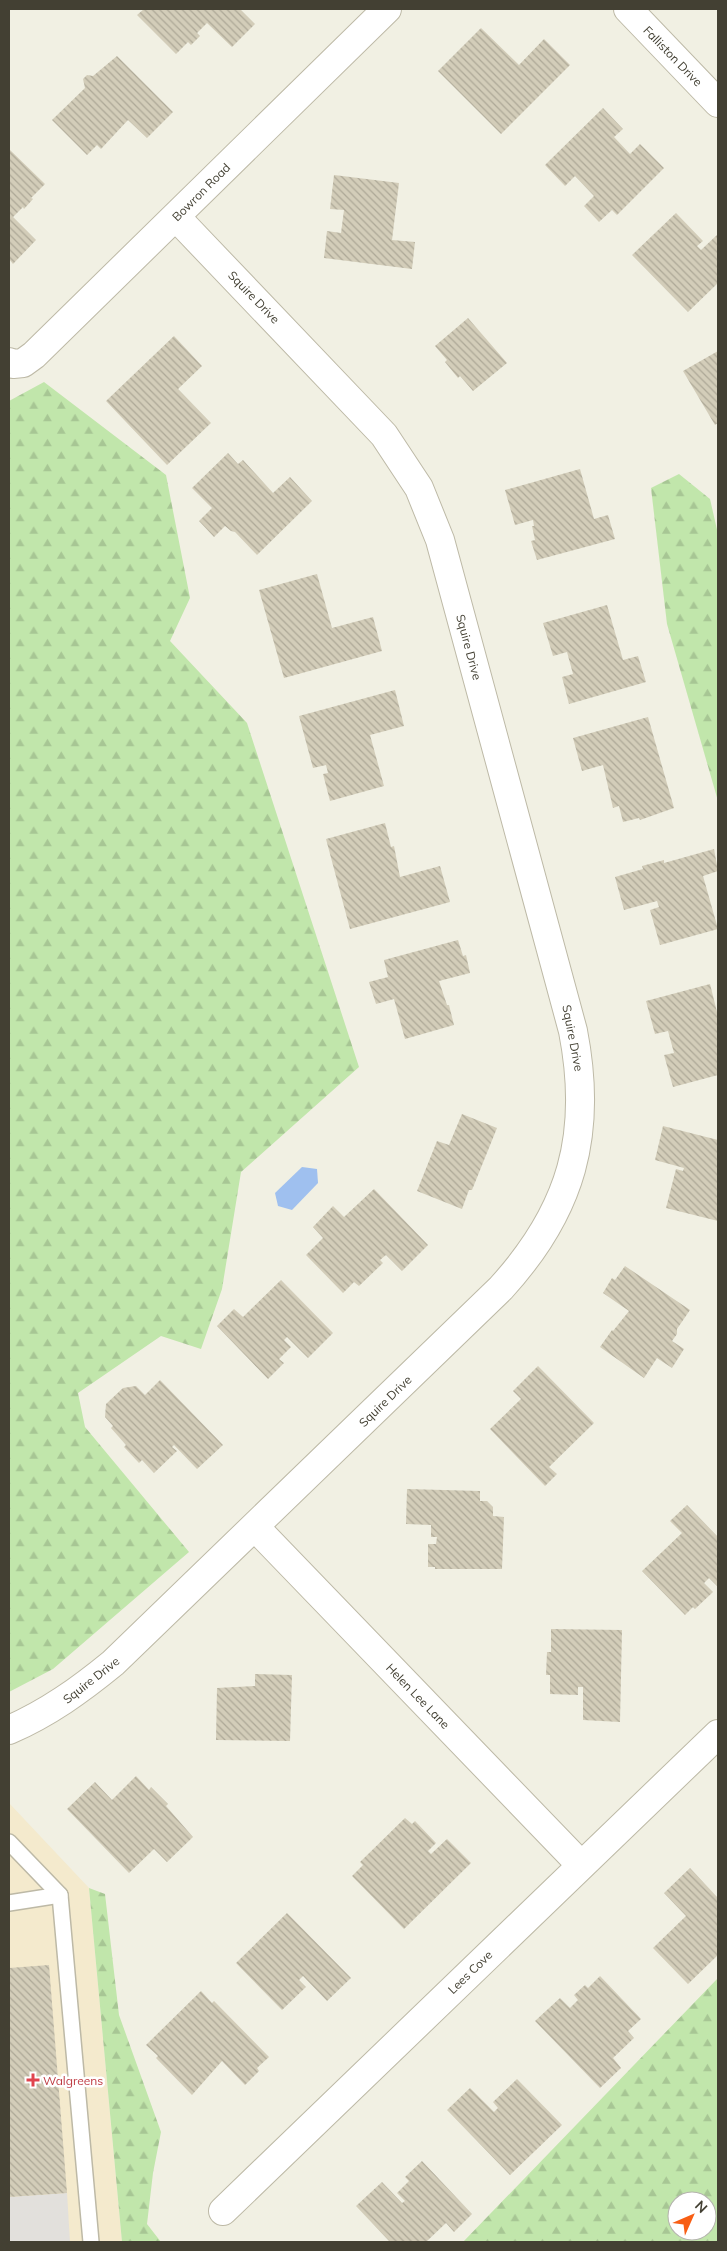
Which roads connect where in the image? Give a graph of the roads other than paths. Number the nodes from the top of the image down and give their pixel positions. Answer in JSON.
{"nodes":[{"id":1,"x":387,"y":9,"type":"edge"},
{"id":2,"x":628,"y":9,"type":"edge"},
{"id":3,"x":718,"y":103,"type":"edge"},
{"id":4,"x":176,"y":217,"type":"junction"},
{"id":5,"x":9,"y":362,"type":"edge"},
{"id":6,"x":255,"y":1527,"type":"junction"},
{"id":7,"x":9,"y":1730,"type":"edge"},
{"id":8,"x":718,"y":1734,"type":"edge"},
{"id":9,"x":9,"y":1842,"type":"edge"},
{"id":10,"x":581,"y":1865,"type":"junction"},
{"id":11,"x":60,"y":1895,"type":"junction"},
{"id":12,"x":9,"y":1903,"type":"edge"},
{"id":13,"x":223,"y":2211,"type":"dead end"},
{"id":14,"x":91,"y":2242,"type":"edge"}],
"edges":[{"from":1,"to":4,"type":"street","name":"Bowron Road"},
{"from":2,"to":3,"type":"street","name":"Falliston Drive"},
{"from":4,"to":5,"type":"street","name":"Bowron Road"},
{"from":4,"to":6,"type":"street","name":"Squire Drive"},
{"from":6,"to":7,"type":"street","name":"Squire Drive"},
{"from":6,"to":10,"type":"street","name":"Helen Lee Lane"},
{"from":8,"to":10,"type":"street","name":"Lees Cove"},
{"from":9,"to":11,"type":"lane"},
{"from":10,"to":13,"type":"street","name":"Lees Cove"},
{"from":11,"to":12,"type":"lane"},
{"from":11,"to":14,"type":"lane"}]}
